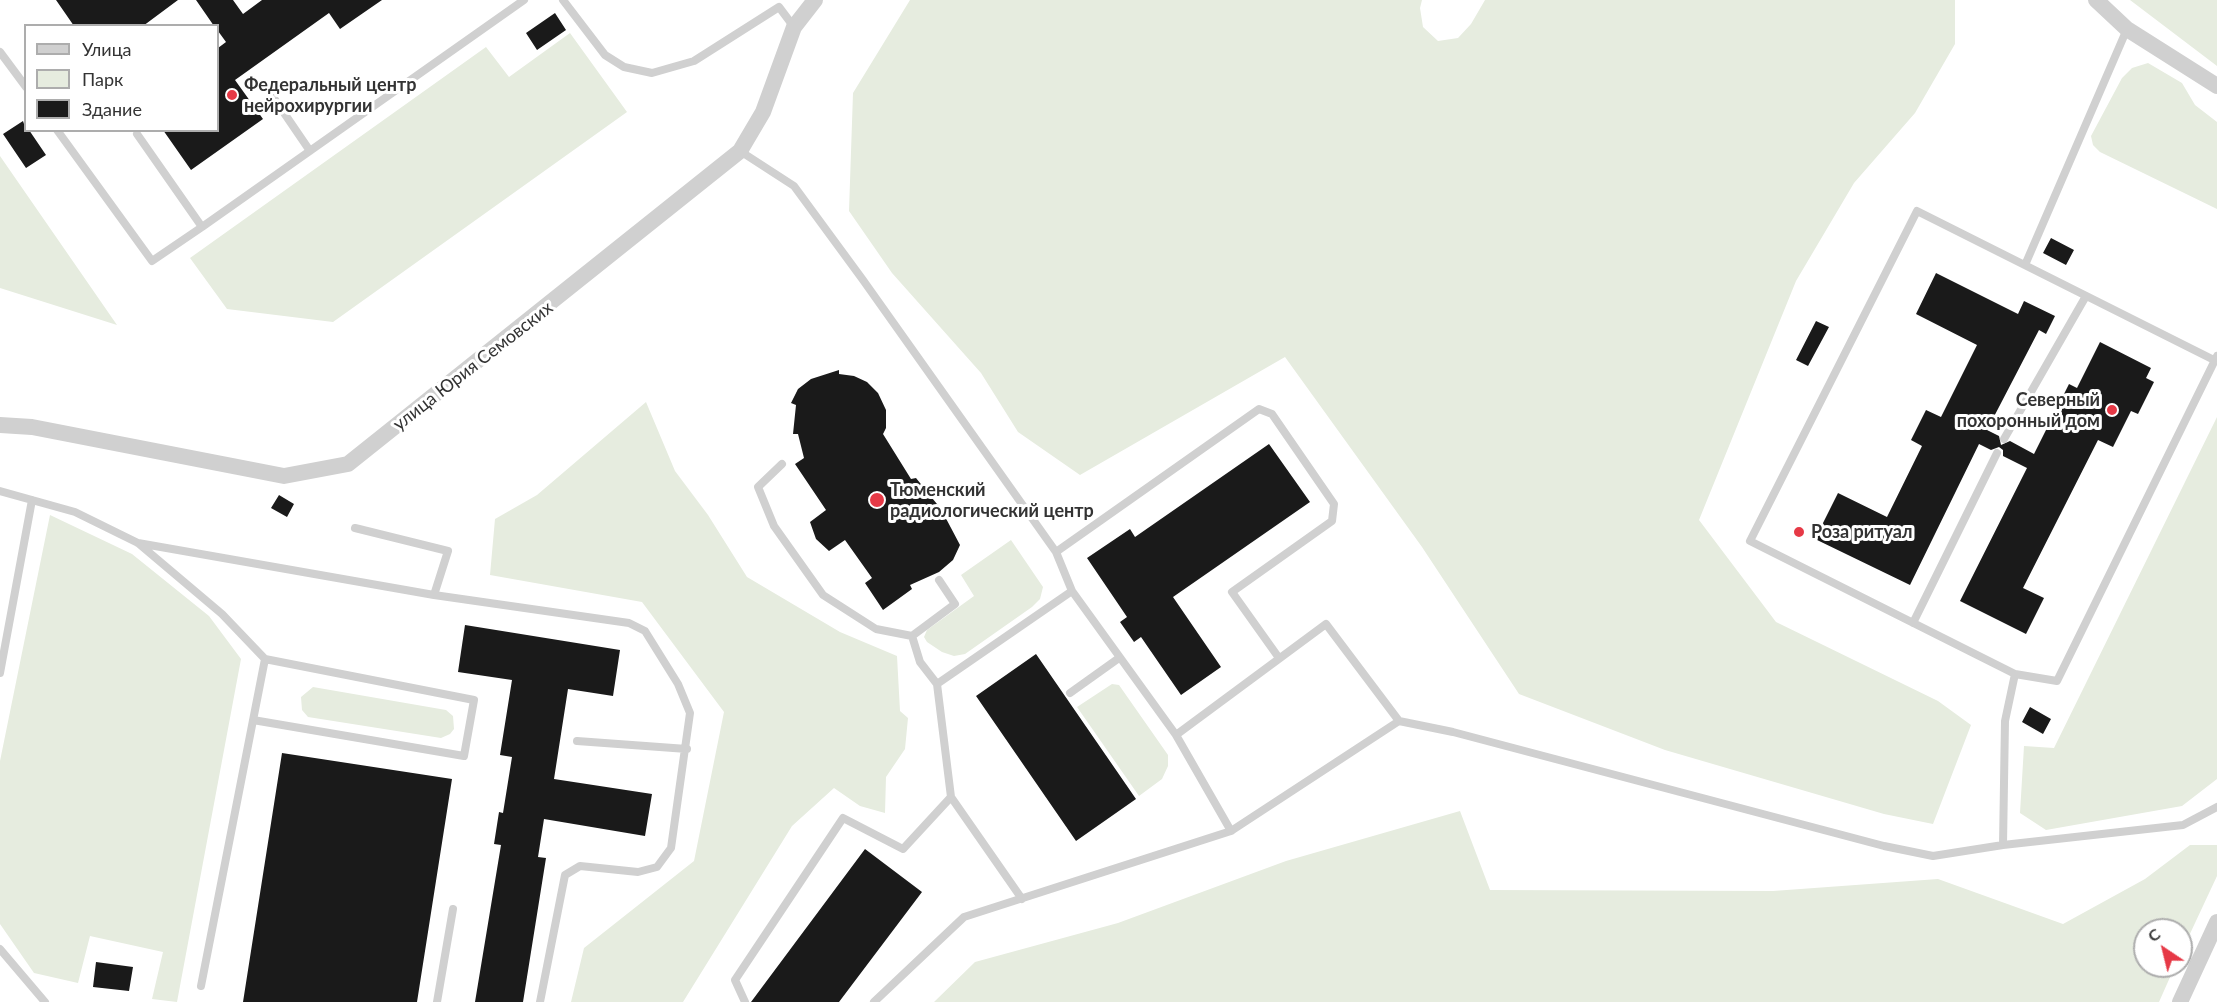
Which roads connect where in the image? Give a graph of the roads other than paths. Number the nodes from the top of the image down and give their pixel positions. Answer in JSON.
{"nodes":[{"id":1,"x":524,"y":0,"type":"edge"},
{"id":2,"x":563,"y":0,"type":"edge"},
{"id":3,"x":815,"y":0,"type":"edge"},
{"id":4,"x":2096,"y":0,"type":"edge"},
{"id":5,"x":794,"y":27,"type":"junction"},
{"id":6,"x":2127,"y":29,"type":"junction"},
{"id":7,"x":0,"y":52,"type":"edge"},
{"id":8,"x":24,"y":84,"type":"edge"},
{"id":9,"x":2217,"y":86,"type":"edge"},
{"id":10,"x":267,"y":88,"type":"dead end"},
{"id":11,"x":60,"y":132,"type":"edge"},
{"id":12,"x":136,"y":134,"type":"dead end"},
{"id":13,"x":310,"y":151,"type":"junction"},
{"id":14,"x":740,"y":151,"type":"junction"},
{"id":15,"x":202,"y":227,"type":"junction"},
{"id":16,"x":2025,"y":265,"type":"junction"},
{"id":17,"x":2086,"y":296,"type":"junction"},
{"id":18,"x":2216,"y":358,"type":"edge"},
{"id":19,"x":0,"y":425,"type":"edge"},
{"id":20,"x":2004,"y":439,"type":"dead end"},
{"id":21,"x":1997,"y":453,"type":"dead end"},
{"id":22,"x":782,"y":464,"type":"dead end"},
{"id":23,"x":0,"y":490,"type":"edge"},
{"id":24,"x":32,"y":500,"type":"junction"},
{"id":25,"x":355,"y":528,"type":"dead end"},
{"id":26,"x":138,"y":543,"type":"junction"},
{"id":27,"x":1056,"y":552,"type":"junction"},
{"id":28,"x":939,"y":580,"type":"dead end"},
{"id":29,"x":1072,"y":591,"type":"junction"},
{"id":30,"x":434,"y":595,"type":"junction"},
{"id":31,"x":1912,"y":622,"type":"junction"},
{"id":32,"x":912,"y":636,"type":"junction"},
{"id":33,"x":1119,"y":658,"type":"junction"},
{"id":34,"x":1279,"y":658,"type":"junction"},
{"id":35,"x":264,"y":659,"type":"junction"},
{"id":36,"x":0,"y":673,"type":"edge"},
{"id":37,"x":2015,"y":674,"type":"junction"},
{"id":38,"x":938,"y":684,"type":"junction"},
{"id":39,"x":1070,"y":693,"type":"dead end"},
{"id":40,"x":253,"y":720,"type":"junction"},
{"id":41,"x":1399,"y":721,"type":"junction"},
{"id":42,"x":1176,"y":735,"type":"junction"},
{"id":43,"x":577,"y":741,"type":"dead end"},
{"id":44,"x":687,"y":749,"type":"junction"},
{"id":45,"x":951,"y":797,"type":"junction"},
{"id":46,"x":2217,"y":807,"type":"edge"},
{"id":47,"x":1231,"y":831,"type":"junction"},
{"id":48,"x":2003,"y":845,"type":"junction"},
{"id":49,"x":1023,"y":898,"type":"junction"},
{"id":50,"x":453,"y":909,"type":"dead end"},
{"id":51,"x":2217,"y":922,"type":"edge"},
{"id":52,"x":0,"y":949,"type":"edge"},
{"id":53,"x":201,"y":986,"type":"dead end"},
{"id":54,"x":45,"y":1002,"type":"edge"},
{"id":55,"x":437,"y":1002,"type":"edge"},
{"id":56,"x":540,"y":1002,"type":"edge"},
{"id":57,"x":745,"y":1002,"type":"edge"},
{"id":58,"x":874,"y":1002,"type":"edge"},
{"id":59,"x":2180,"y":1002,"type":"edge"}],
"edges":[{"from":1,"to":13,"type":"lane"},
{"from":2,"to":5,"type":"lane"},
{"from":3,"to":5,"type":"street","name":"улица Юрия Семовских"},
{"from":4,"to":6,"type":"street"},
{"from":5,"to":14,"type":"street","name":"улица Юрия Семовских"},
{"from":6,"to":9,"type":"street"},
{"from":6,"to":16,"type":"lane"},
{"from":7,"to":8,"type":"lane"},
{"from":10,"to":13,"type":"lane"},
{"from":11,"to":15,"type":"lane"},
{"from":12,"to":15,"type":"lane"},
{"from":13,"to":15,"type":"lane"},
{"from":14,"to":19,"type":"street","name":"улица Юрия Семовских"},
{"from":14,"to":27,"type":"lane"},
{"from":16,"to":17,"type":"lane"},
{"from":16,"to":31,"type":"lane"},
{"from":17,"to":18,"type":"lane"},
{"from":17,"to":20,"type":"lane"},
{"from":18,"to":37,"type":"lane"},
{"from":21,"to":31,"type":"lane"},
{"from":22,"to":32,"type":"lane"},
{"from":23,"to":24,"type":"lane"},
{"from":24,"to":26,"type":"lane"},
{"from":24,"to":36,"type":"lane"},
{"from":25,"to":30,"type":"lane"},
{"from":26,"to":30,"type":"lane"},
{"from":26,"to":35,"type":"lane"},
{"from":27,"to":29,"type":"lane"},
{"from":27,"to":34,"type":"lane"},
{"from":28,"to":32,"type":"lane"},
{"from":29,"to":33,"type":"lane"},
{"from":29,"to":38,"type":"lane"},
{"from":30,"to":44,"type":"lane"},
{"from":31,"to":37,"type":"lane"},
{"from":32,"to":38,"type":"lane"},
{"from":33,"to":39,"type":"lane"},
{"from":33,"to":42,"type":"lane"},
{"from":34,"to":41,"type":"lane"},
{"from":34,"to":42,"type":"lane"},
{"from":35,"to":40,"type":"lane"},
{"from":35,"to":40,"type":"lane"},
{"from":37,"to":48,"type":"lane"},
{"from":38,"to":45,"type":"lane"},
{"from":40,"to":53,"type":"lane"},
{"from":41,"to":47,"type":"lane"},
{"from":41,"to":48,"type":"lane"},
{"from":42,"to":47,"type":"lane"},
{"from":43,"to":44,"type":"lane"},
{"from":44,"to":56,"type":"lane"},
{"from":45,"to":49,"type":"lane"},
{"from":45,"to":57,"type":"lane"},
{"from":46,"to":48,"type":"lane"},
{"from":47,"to":49,"type":"lane"},
{"from":49,"to":58,"type":"lane"},
{"from":50,"to":55,"type":"lane"},
{"from":51,"to":59,"type":"street"},
{"from":52,"to":54,"type":"lane"}]}
